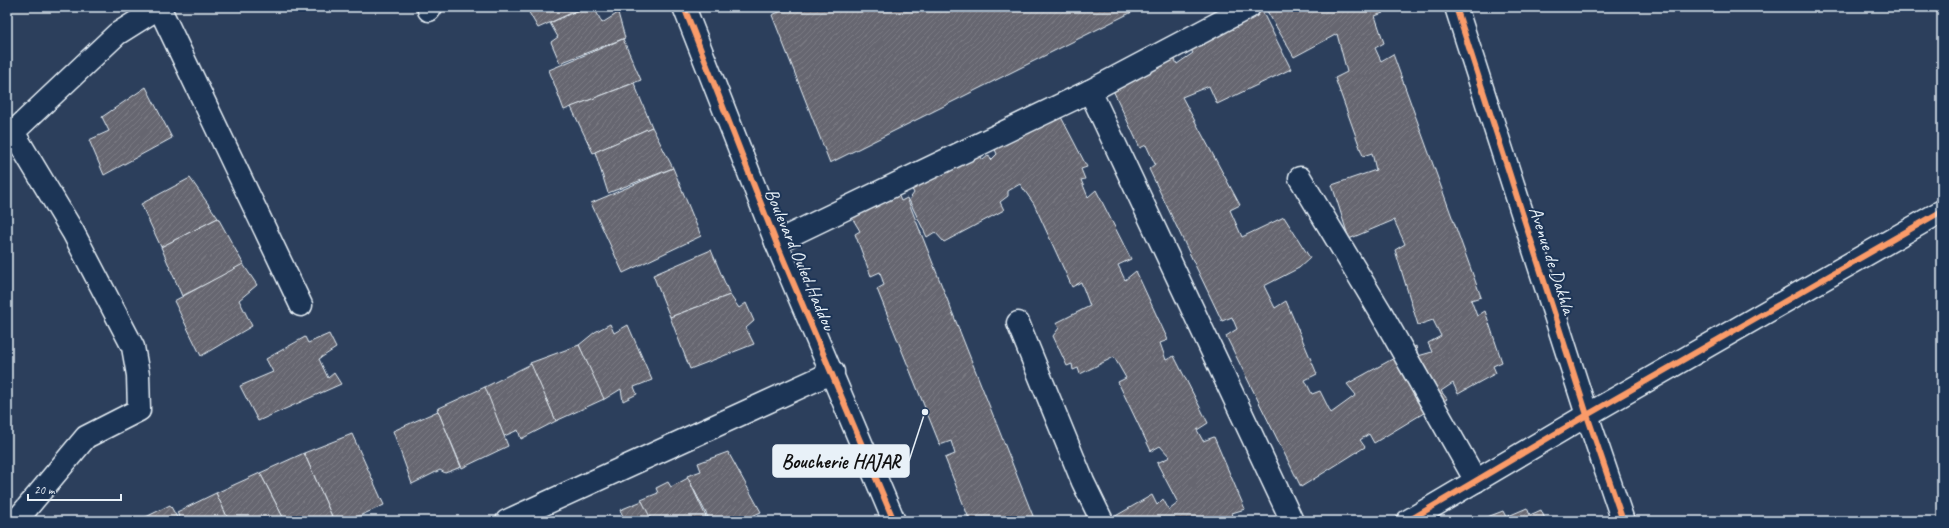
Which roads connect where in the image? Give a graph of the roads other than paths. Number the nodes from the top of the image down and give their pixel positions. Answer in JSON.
{"nodes":[{"id":1,"x":159,"y":7,"type":"edge"},
{"id":2,"x":684,"y":7,"type":"edge"},
{"id":3,"x":1250,"y":7,"type":"edge"},
{"id":4,"x":1456,"y":7,"type":"edge"},
{"id":5,"x":1090,"y":91,"type":"junction"},
{"id":6,"x":10,"y":135,"type":"edge"},
{"id":7,"x":1300,"y":178,"type":"dead end"},
{"id":8,"x":1942,"y":211,"type":"edge"},
{"id":9,"x":776,"y":242,"type":"junction"},
{"id":10,"x":301,"y":305,"type":"dead end"},
{"id":11,"x":1018,"y":323,"type":"dead end"},
{"id":12,"x":833,"y":372,"type":"junction"},
{"id":13,"x":1587,"y":415,"type":"junction"},
{"id":14,"x":1476,"y":481,"type":"junction"},
{"id":15,"x":16,"y":521,"type":"edge"},
{"id":16,"x":507,"y":521,"type":"edge"},
{"id":17,"x":894,"y":521,"type":"edge"},
{"id":18,"x":1102,"y":521,"type":"edge"},
{"id":19,"x":1292,"y":521,"type":"edge"},
{"id":20,"x":1408,"y":521,"type":"edge"},
{"id":21,"x":1623,"y":521,"type":"edge"}],
"edges":[{"from":1,"to":6,"type":"street"},
{"from":1,"to":10,"type":"street"},
{"from":2,"to":9,"type":"street","name":"Boulevard Ouled Haddou"},
{"from":3,"to":5,"type":"street"},
{"from":4,"to":13,"type":"street","name":"Avenue de Dakhla"},
{"from":5,"to":9,"type":"street"},
{"from":5,"to":19,"type":"street"},
{"from":6,"to":15,"type":"street"},
{"from":7,"to":14,"type":"street"},
{"from":8,"to":13,"type":"street"},
{"from":9,"to":12,"type":"street","name":"Boulevard Ouled Haddou"},
{"from":11,"to":18,"type":"street"},
{"from":12,"to":16,"type":"street"},
{"from":12,"to":17,"type":"street","name":"Boulevard Ouled Haddou"},
{"from":13,"to":14,"type":"street"},
{"from":13,"to":21,"type":"street","name":"Avenue de Dakhla"},
{"from":14,"to":20,"type":"street"}]}
